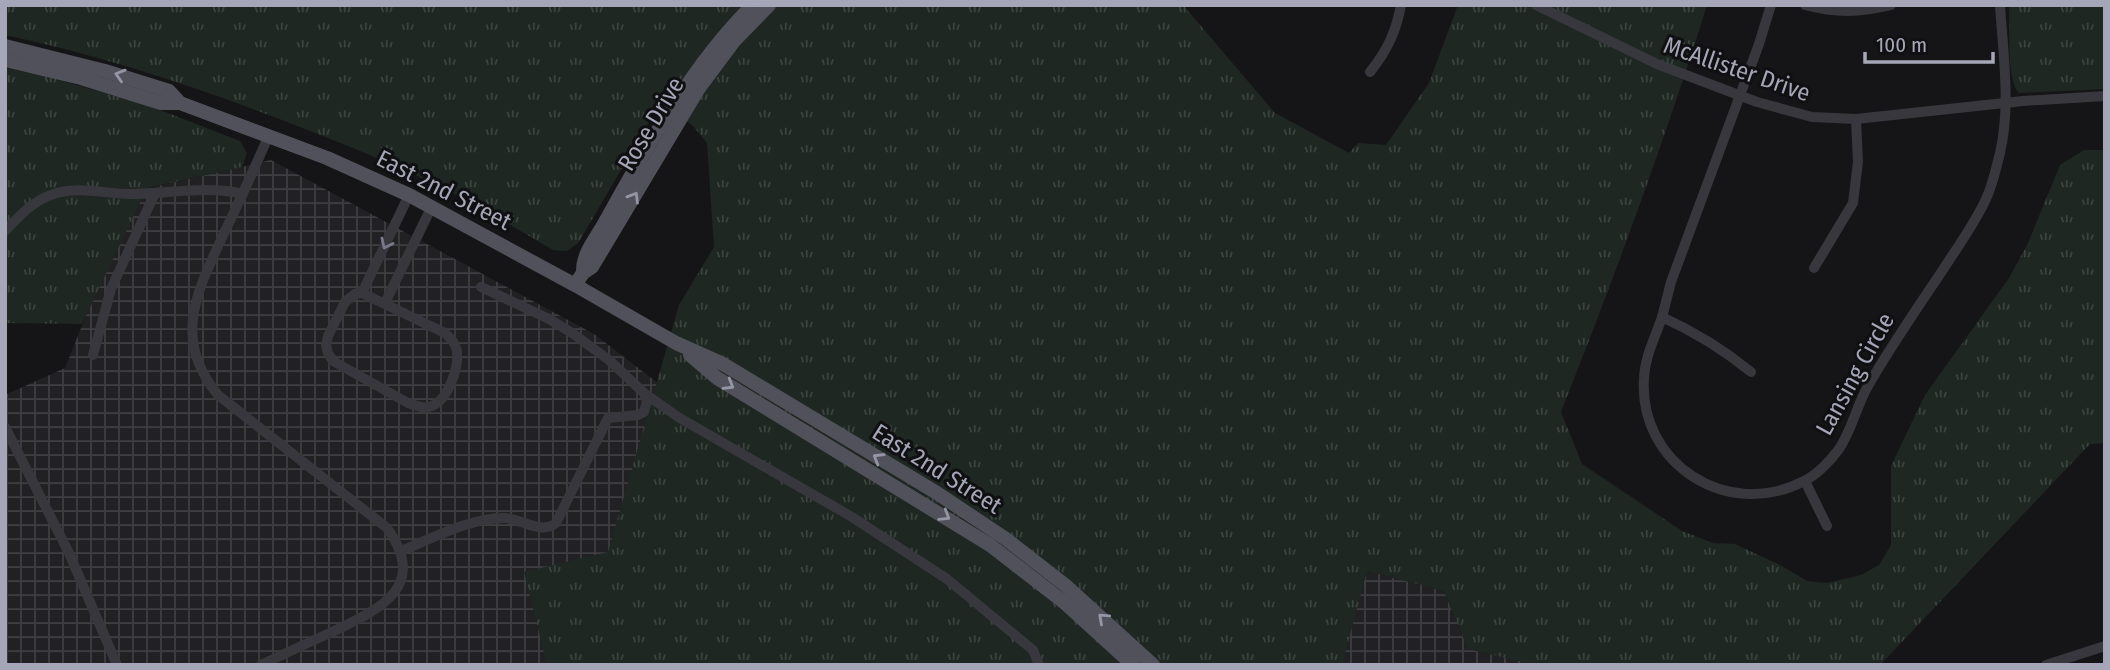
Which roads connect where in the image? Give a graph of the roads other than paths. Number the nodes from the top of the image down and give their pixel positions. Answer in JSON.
{"nodes":[{"id":1,"x":753,"y":5,"type":"edge"},
{"id":2,"x":768,"y":5,"type":"edge"},
{"id":3,"x":1401,"y":5,"type":"edge"},
{"id":4,"x":1535,"y":5,"type":"edge"},
{"id":5,"x":1771,"y":5,"type":"edge"},
{"id":6,"x":1805,"y":5,"type":"edge"},
{"id":7,"x":1891,"y":5,"type":"edge"},
{"id":8,"x":2000,"y":5,"type":"edge"},
{"id":9,"x":5,"y":46,"type":"edge"},
{"id":10,"x":5,"y":60,"type":"edge"},
{"id":11,"x":1370,"y":72,"type":"dead end"},
{"id":12,"x":1740,"y":96,"type":"junction"},
{"id":13,"x":2105,"y":96,"type":"edge"},
{"id":14,"x":180,"y":103,"type":"junction"},
{"id":15,"x":2005,"y":103,"type":"junction"},
{"id":16,"x":1856,"y":119,"type":"junction"},
{"id":17,"x":269,"y":135,"type":"junction"},
{"id":18,"x":155,"y":193,"type":"junction"},
{"id":19,"x":243,"y":194,"type":"junction"},
{"id":20,"x":409,"y":195,"type":"junction"},
{"id":21,"x":432,"y":206,"type":"junction"},
{"id":22,"x":5,"y":231,"type":"edge"},
{"id":23,"x":1814,"y":268,"type":"dead end"},
{"id":24,"x":579,"y":279,"type":"junction"},
{"id":25,"x":481,"y":287,"type":"dead end"},
{"id":26,"x":362,"y":293,"type":"junction"},
{"id":27,"x":384,"y":303,"type":"junction"},
{"id":28,"x":1662,"y":317,"type":"junction"},
{"id":29,"x":676,"y":343,"type":"junction"},
{"id":30,"x":93,"y":355,"type":"dead end"},
{"id":31,"x":1751,"y":372,"type":"dead end"},
{"id":32,"x":645,"y":393,"type":"junction"},
{"id":33,"x":5,"y":427,"type":"edge"},
{"id":34,"x":1805,"y":481,"type":"junction"},
{"id":35,"x":1827,"y":526,"type":"dead end"},
{"id":36,"x":401,"y":551,"type":"junction"},
{"id":37,"x":2105,"y":646,"type":"edge"},
{"id":38,"x":117,"y":665,"type":"edge"},
{"id":39,"x":261,"y":665,"type":"edge"},
{"id":40,"x":1040,"y":665,"type":"edge"},
{"id":41,"x":1133,"y":665,"type":"edge"},
{"id":42,"x":1153,"y":665,"type":"edge"},
{"id":43,"x":2046,"y":665,"type":"edge"}],
"edges":[{"from":1,"to":24,"type":"main road","name":"Rose Drive"},
{"from":24,"to":2,"type":"main road","name":"Rose Drive","one_way":true},
{"from":3,"to":11,"type":"street"},
{"from":4,"to":12,"type":"street","name":"McAllister Drive"},
{"from":5,"to":12,"type":"street","name":"Lansing Circle"},
{"from":6,"to":7,"type":"street"},
{"from":8,"to":15,"type":"street","name":"Lansing Circle"},
{"from":14,"to":9,"type":"main road","name":"East 2nd Street","one_way":true},
{"from":10,"to":14,"type":"main road","name":"East 2nd Street"},
{"from":12,"to":16,"type":"street","name":"McAllister Drive"},
{"from":12,"to":28,"type":"street","name":"Lansing Circle"},
{"from":13,"to":15,"type":"street","name":"McAllister Drive"},
{"from":14,"to":17,"type":"main road","name":"East 2nd Street"},
{"from":15,"to":16,"type":"street","name":"McAllister Drive"},
{"from":15,"to":34,"type":"street","name":"Lansing Circle"},
{"from":16,"to":23,"type":"street"},
{"from":17,"to":19,"type":"street"},
{"from":17,"to":20,"type":"main road","name":"East 2nd Street"},
{"from":18,"to":19,"type":"street"},
{"from":18,"to":22,"type":"street"},
{"from":18,"to":30,"type":"street"},
{"from":19,"to":36,"type":"street"},
{"from":20,"to":21,"type":"main road","name":"East 2nd Street"},
{"from":20,"to":26,"type":"street","one_way":true},
{"from":21,"to":24,"type":"main road","name":"East 2nd Street"},
{"from":21,"to":27,"type":"street"},
{"from":24,"to":29,"type":"main road","name":"East 2nd Street"},
{"from":25,"to":32,"type":"street"},
{"from":26,"to":27,"type":"street"},
{"from":26,"to":27,"type":"street"},
{"from":28,"to":31,"type":"street"},
{"from":28,"to":34,"type":"street","name":"Lansing Circle"},
{"from":29,"to":41,"type":"main road","name":"East 2nd Street","one_way":true},
{"from":42,"to":29,"type":"main road","name":"East 2nd Street","one_way":true},
{"from":32,"to":36,"type":"street"},
{"from":32,"to":40,"type":"street"},
{"from":33,"to":38,"type":"street"},
{"from":34,"to":35,"type":"street"},
{"from":36,"to":39,"type":"street"},
{"from":37,"to":43,"type":"street"}]}
